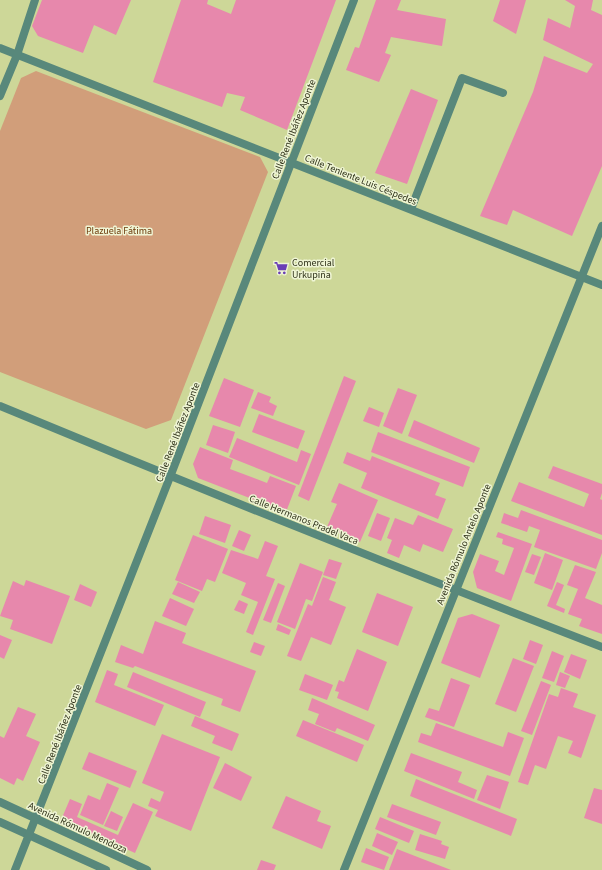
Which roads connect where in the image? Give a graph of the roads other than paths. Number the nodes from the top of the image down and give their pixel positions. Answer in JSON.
{"nodes":[{"id":1,"x":35,"y":0,"type":"edge"},
{"id":2,"x":354,"y":0,"type":"edge"},
{"id":3,"x":0,"y":48,"type":"edge"},
{"id":4,"x":17,"y":55,"type":"junction"},
{"id":5,"x":503,"y":93,"type":"dead end"},
{"id":6,"x":0,"y":96,"type":"edge"},
{"id":7,"x":291,"y":162,"type":"junction"},
{"id":8,"x":411,"y":209,"type":"junction"},
{"id":9,"x":602,"y":226,"type":"edge"},
{"id":10,"x":582,"y":277,"type":"junction"},
{"id":11,"x":602,"y":285,"type":"edge"},
{"id":12,"x":0,"y":406,"type":"edge"},
{"id":13,"x":170,"y":477,"type":"junction"},
{"id":14,"x":455,"y":590,"type":"junction"},
{"id":15,"x":602,"y":647,"type":"edge"},
{"id":16,"x":0,"y":802,"type":"edge"},
{"id":17,"x":36,"y":819,"type":"junction"},
{"id":18,"x":0,"y":822,"type":"edge"},
{"id":19,"x":30,"y":835,"type":"junction"},
{"id":20,"x":15,"y":870,"type":"edge"},
{"id":21,"x":106,"y":870,"type":"edge"},
{"id":22,"x":147,"y":870,"type":"edge"},
{"id":23,"x":344,"y":870,"type":"edge"}],
"edges":[{"from":1,"to":4,"type":"street"},
{"from":2,"to":7,"type":"street","name":"Calle René Ibáñez Aponte"},
{"from":3,"to":4,"type":"street","name":"Calle Teniente Luis Céspedes"},
{"from":4,"to":6,"type":"street"},
{"from":4,"to":7,"type":"street","name":"Calle Teniente Luis Céspedes"},
{"from":5,"to":8,"type":"street"},
{"from":7,"to":8,"type":"street","name":"Calle Teniente Luis Céspedes"},
{"from":7,"to":13,"type":"street","name":"Calle René Ibáñez Aponte"},
{"from":8,"to":10,"type":"street","name":"Calle Teniente Luis Céspedes"},
{"from":9,"to":10,"type":"street","name":"Avenida Rómulo Antelo Aponte"},
{"from":10,"to":11,"type":"street","name":"Calle Teniente Luis Céspedes"},
{"from":10,"to":14,"type":"street","name":"Avenida Rómulo Antelo Aponte"},
{"from":12,"to":13,"type":"street","name":"Calle Hermanos Pradel Vaca"},
{"from":13,"to":14,"type":"street","name":"Calle Hermanos Pradel Vaca"},
{"from":13,"to":17,"type":"street","name":"Calle René Ibáñez Aponte"},
{"from":14,"to":15,"type":"street","name":"Calle Hermanos Pradel Vaca"},
{"from":14,"to":23,"type":"street","name":"Avenida Rómulo Antelo Aponte"},
{"from":16,"to":17,"type":"street","name":"Avenida Rómulo Mendoza"},
{"from":17,"to":19,"type":"street","name":"Calle René Ibáñez Aponte"},
{"from":17,"to":22,"type":"street","name":"Avenida Rómulo Mendoza"},
{"from":18,"to":19,"type":"street"},
{"from":19,"to":20,"type":"street","name":"Calle René Ibáñez Aponte"},
{"from":19,"to":21,"type":"street"}]}
